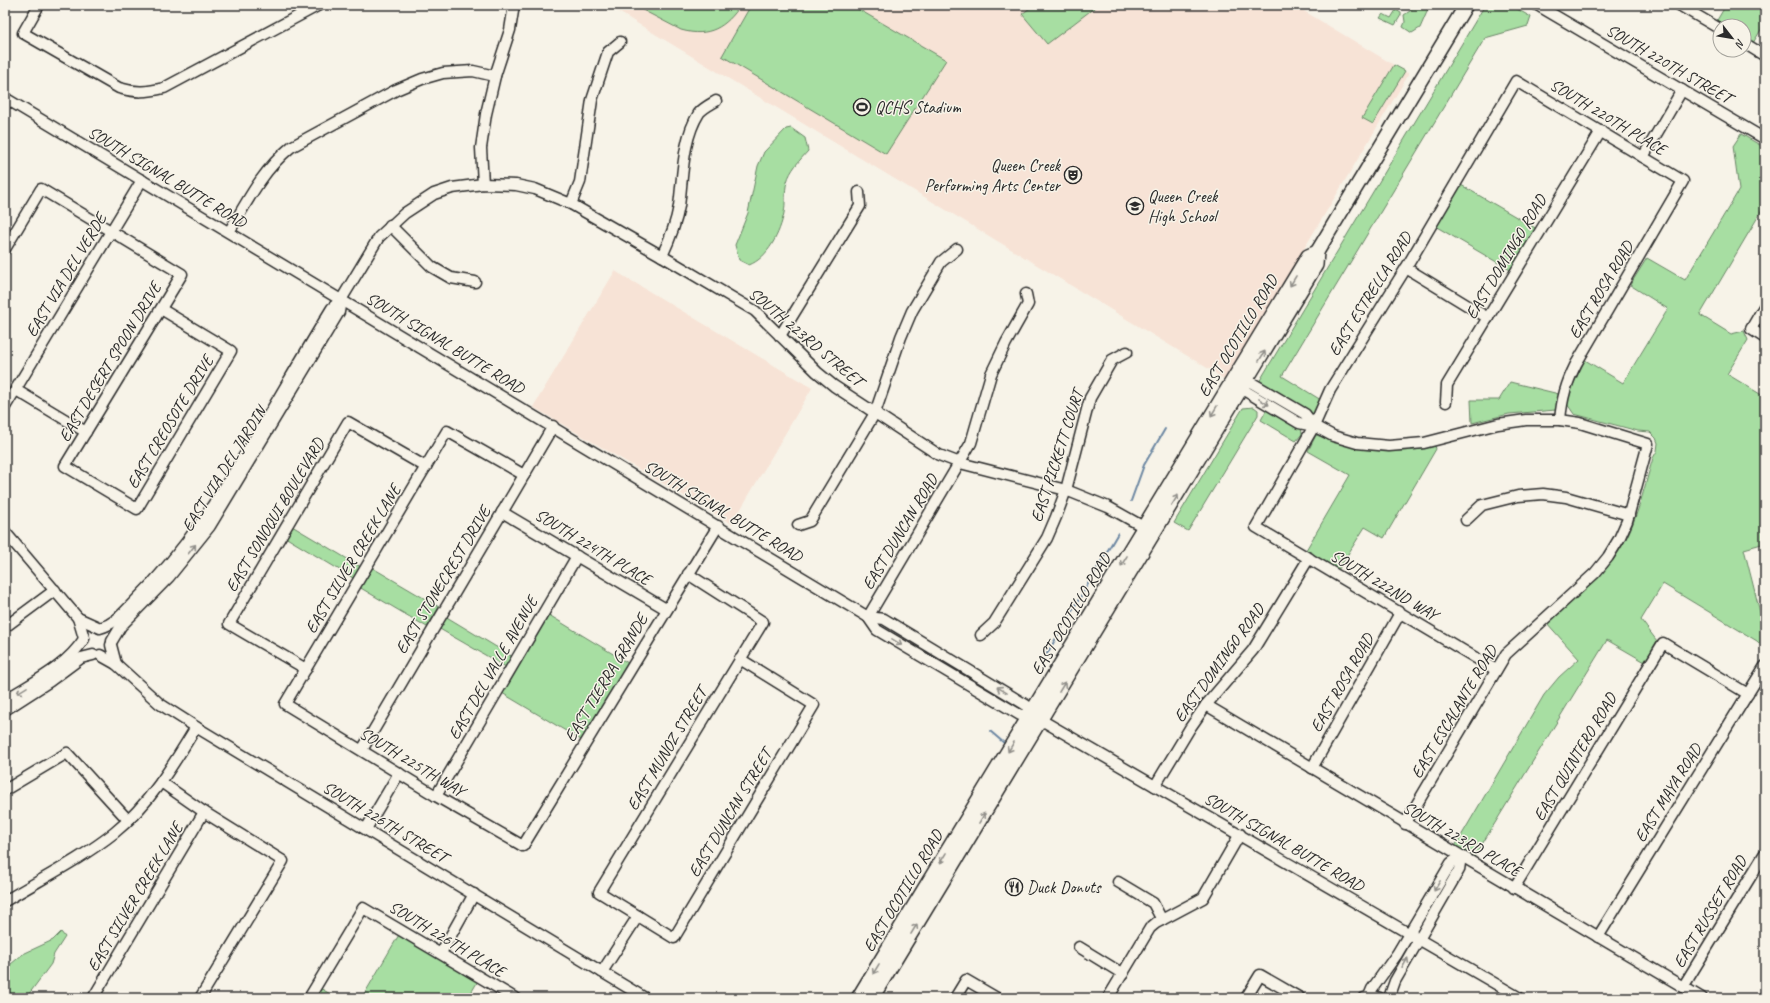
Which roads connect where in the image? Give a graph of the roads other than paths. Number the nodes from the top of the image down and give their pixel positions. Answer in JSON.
{"nodes":[{"id":1,"x":39,"y":5,"type":"edge"},
{"id":2,"x":319,"y":5,"type":"edge"},
{"id":3,"x":514,"y":5,"type":"edge"},
{"id":4,"x":1466,"y":5,"type":"edge"},
{"id":5,"x":1537,"y":5,"type":"edge"},
{"id":6,"x":1679,"y":5,"type":"edge"},
{"id":7,"x":1712,"y":24,"type":"edge"},
{"id":8,"x":620,"y":42,"type":"dead end"},
{"id":9,"x":1752,"y":49,"type":"edge"},
{"id":10,"x":1765,"y":56,"type":"edge"},
{"id":11,"x":496,"y":76,"type":"junction"},
{"id":12,"x":1516,"y":81,"type":"joint"},
{"id":13,"x":1682,"y":90,"type":"junction"},
{"id":14,"x":5,"y":98,"type":"edge"},
{"id":15,"x":716,"y":101,"type":"dead end"},
{"id":16,"x":1601,"y":131,"type":"junction"},
{"id":17,"x":1765,"y":139,"type":"edge"},
{"id":18,"x":1643,"y":157,"type":"junction"},
{"id":19,"x":142,"y":180,"type":"junction"},
{"id":20,"x":1684,"y":181,"type":"joint"},
{"id":21,"x":483,"y":184,"type":"junction"},
{"id":22,"x":859,"y":192,"type":"dead end"},
{"id":23,"x":571,"y":204,"type":"junction"},
{"id":24,"x":390,"y":225,"type":"junction"},
{"id":25,"x":111,"y":231,"type":"junction"},
{"id":26,"x":229,"y":232,"type":"junction"},
{"id":27,"x":5,"y":249,"type":"edge"},
{"id":28,"x":957,"y":250,"type":"dead end"},
{"id":29,"x":1317,"y":252,"type":"junction"},
{"id":30,"x":662,"y":256,"type":"junction"},
{"id":31,"x":1406,"y":268,"type":"junction"},
{"id":32,"x":475,"y":282,"type":"dead end"},
{"id":33,"x":1026,"y":294,"type":"dead end"},
{"id":34,"x":341,"y":300,"type":"junction"},
{"id":35,"x":1765,"y":305,"type":"edge"},
{"id":36,"x":161,"y":309,"type":"junction"},
{"id":37,"x":1488,"y":318,"type":"junction"},
{"id":38,"x":780,"y":336,"type":"junction"},
{"id":39,"x":1765,"y":338,"type":"edge"},
{"id":40,"x":1127,"y":352,"type":"dead end"},
{"id":41,"x":1234,"y":378,"type":"junction"},
{"id":42,"x":1245,"y":385,"type":"junction"},
{"id":43,"x":16,"y":390,"type":"junction"},
{"id":44,"x":1446,"y":402,"type":"dead end"},
{"id":45,"x":5,"y":407,"type":"edge"},
{"id":46,"x":875,"y":413,"type":"junction"},
{"id":47,"x":1560,"y":420,"type":"junction"},
{"id":48,"x":553,"y":426,"type":"junction"},
{"id":49,"x":1314,"y":426,"type":"junction"},
{"id":50,"x":86,"y":432,"type":"junction"},
{"id":51,"x":960,"y":463,"type":"junction"},
{"id":52,"x":65,"y":466,"type":"joint"},
{"id":53,"x":426,"y":467,"type":"junction"},
{"id":54,"x":524,"y":475,"type":"junction"},
{"id":55,"x":1066,"y":490,"type":"junction"},
{"id":56,"x":502,"y":512,"type":"junction"},
{"id":57,"x":1629,"y":514,"type":"junction"},
{"id":58,"x":1466,"y":520,"type":"dead end"},
{"id":59,"x":798,"y":525,"type":"dead end"},
{"id":60,"x":718,"y":526,"type":"junction"},
{"id":61,"x":1256,"y":527,"type":"joint"},
{"id":62,"x":1149,"y":530,"type":"junction"},
{"id":63,"x":5,"y":532,"type":"edge"},
{"id":64,"x":577,"y":556,"type":"junction"},
{"id":65,"x":1309,"y":558,"type":"junction"},
{"id":66,"x":688,"y":574,"type":"junction"},
{"id":67,"x":54,"y":590,"type":"junction"},
{"id":68,"x":666,"y":610,"type":"junction"},
{"id":69,"x":1400,"y":613,"type":"junction"},
{"id":70,"x":868,"y":617,"type":"junction"},
{"id":71,"x":78,"y":618,"type":"junction"},
{"id":72,"x":5,"y":627,"type":"edge"},
{"id":73,"x":99,"y":627,"type":"junction"},
{"id":74,"x":981,"y":635,"type":"dead end"},
{"id":75,"x":84,"y":639,"type":"junction"},
{"id":76,"x":111,"y":643,"type":"junction"},
{"id":77,"x":97,"y":655,"type":"junction"},
{"id":78,"x":740,"y":659,"type":"junction"},
{"id":79,"x":116,"y":664,"type":"junction"},
{"id":80,"x":1765,"y":666,"type":"edge"},
{"id":81,"x":306,"y":669,"type":"junction"},
{"id":82,"x":1496,"y":670,"type":"junction"},
{"id":83,"x":1748,"y":694,"type":"junction"},
{"id":84,"x":5,"y":700,"type":"edge"},
{"id":85,"x":285,"y":704,"type":"joint"},
{"id":86,"x":1206,"y":705,"type":"junction"},
{"id":87,"x":5,"y":710,"type":"edge"},
{"id":88,"x":1036,"y":717,"type":"junction"},
{"id":89,"x":196,"y":727,"type":"junction"},
{"id":90,"x":362,"y":750,"type":"junction"},
{"id":91,"x":1312,"y":768,"type":"junction"},
{"id":92,"x":399,"y":773,"type":"junction"},
{"id":93,"x":161,"y":782,"type":"junction"},
{"id":94,"x":1155,"y":786,"type":"junction"},
{"id":95,"x":5,"y":790,"type":"edge"},
{"id":96,"x":436,"y":796,"type":"junction"},
{"id":97,"x":204,"y":812,"type":"junction"},
{"id":98,"x":128,"y":820,"type":"junction"},
{"id":99,"x":1405,"y":824,"type":"junction"},
{"id":100,"x":366,"y":829,"type":"junction"},
{"id":101,"x":1240,"y":834,"type":"junction"},
{"id":102,"x":523,"y":846,"type":"joint"},
{"id":103,"x":1765,"y":854,"type":"edge"},
{"id":104,"x":1461,"y":856,"type":"junction"},
{"id":105,"x":1118,"y":882,"type":"dead end"},
{"id":106,"x":1514,"y":888,"type":"junction"},
{"id":107,"x":474,"y":894,"type":"junction"},
{"id":108,"x":5,"y":901,"type":"edge"},
{"id":109,"x":638,"y":916,"type":"junction"},
{"id":110,"x":1162,"y":920,"type":"junction"},
{"id":111,"x":1409,"y":933,"type":"junction"},
{"id":112,"x":1598,"y":937,"type":"junction"},
{"id":113,"x":1419,"y":938,"type":"junction"},
{"id":114,"x":1079,"y":947,"type":"dead end"},
{"id":115,"x":441,"y":953,"type":"junction"},
{"id":116,"x":602,"y":972,"type":"junction"},
{"id":117,"x":1123,"y":974,"type":"junction"},
{"id":118,"x":1683,"y":987,"type":"junction"},
{"id":119,"x":1367,"y":997,"type":"edge"},
{"id":120,"x":93,"y":998,"type":"edge"},
{"id":121,"x":200,"y":998,"type":"edge"},
{"id":122,"x":309,"y":998,"type":"edge"},
{"id":123,"x":515,"y":998,"type":"edge"},
{"id":124,"x":645,"y":998,"type":"edge"},
{"id":125,"x":858,"y":998,"type":"edge"},
{"id":126,"x":872,"y":998,"type":"edge"},
{"id":127,"x":955,"y":998,"type":"edge"},
{"id":128,"x":997,"y":998,"type":"edge"},
{"id":129,"x":1108,"y":998,"type":"edge"},
{"id":130,"x":1246,"y":998,"type":"edge"},
{"id":131,"x":1300,"y":998,"type":"edge"},
{"id":132,"x":1380,"y":998,"type":"edge"},
{"id":133,"x":1389,"y":998,"type":"edge"},
{"id":134,"x":1520,"y":998,"type":"edge"},
{"id":135,"x":1702,"y":998,"type":"edge"}],
"edges":[{"from":1,"to":2,"type":"street"},
{"from":3,"to":11,"type":"street"},
{"from":4,"to":29,"type":"main road","name":"EAST OCOTILLO ROAD"},
{"from":5,"to":13,"type":"street","name":"SOUTH 220TH STREET"},
{"from":6,"to":7,"type":"street"},
{"from":8,"to":23,"type":"street"},
{"from":9,"to":10,"type":"street"},
{"from":11,"to":21,"type":"street"},
{"from":11,"to":26,"type":"street"},
{"from":12,"to":16,"type":"street","name":"SOUTH 220TH PLACE"},
{"from":12,"to":31,"type":"street","name":"EAST ESTRELLA ROAD"},
{"from":13,"to":17,"type":"street","name":"SOUTH 220TH STREET"},
{"from":13,"to":18,"type":"street"},
{"from":14,"to":19,"type":"street","name":"SOUTH SIGNAL BUTTE ROAD"},
{"from":15,"to":30,"type":"street"},
{"from":16,"to":18,"type":"street","name":"SOUTH 220TH PLACE"},
{"from":16,"to":37,"type":"street","name":"EAST DOMINGO ROAD"},
{"from":18,"to":20,"type":"street","name":"SOUTH 220TH PLACE"},
{"from":19,"to":25,"type":"street","name":"EAST VIA DEL VERDE"},
{"from":19,"to":26,"type":"street","name":"SOUTH SIGNAL BUTTE ROAD"},
{"from":20,"to":47,"type":"street","name":"EAST ROSA ROAD"},
{"from":21,"to":23,"type":"street","name":"SOUTH 223RD STREET"},
{"from":21,"to":24,"type":"street","name":"EAST VIA DEL JARDIN"},
{"from":22,"to":38,"type":"street"},
{"from":23,"to":30,"type":"street","name":"SOUTH 223RD STREET"},
{"from":24,"to":32,"type":"street"},
{"from":24,"to":34,"type":"street","name":"EAST VIA DEL JARDIN"},
{"from":25,"to":27,"type":"street"},
{"from":25,"to":36,"type":"street","name":"EAST DESERT SPOON DRIVE"},
{"from":25,"to":43,"type":"street","name":"EAST VIA DEL VERDE"},
{"from":26,"to":34,"type":"street","name":"SOUTH SIGNAL BUTTE ROAD"},
{"from":28,"to":46,"type":"street"},
{"from":29,"to":41,"type":"main road","name":"EAST OCOTILLO ROAD","one_way":true},
{"from":42,"to":29,"type":"main road","name":"EAST OCOTILLO ROAD","one_way":true},
{"from":30,"to":38,"type":"street","name":"SOUTH 223RD STREET"},
{"from":31,"to":37,"type":"street"},
{"from":31,"to":49,"type":"street","name":"EAST ESTRELLA ROAD"},
{"from":33,"to":51,"type":"street","name":"EAST DUNCAN ROAD"},
{"from":34,"to":48,"type":"street","name":"SOUTH SIGNAL BUTTE ROAD"},
{"from":34,"to":73,"type":"street","name":"EAST VIA DEL JARDIN"},
{"from":76,"to":34,"type":"street","name":"EAST VIA DEL JARDIN","one_way":true},
{"from":35,"to":39,"type":"street"},
{"from":36,"to":50,"type":"street","name":"EAST DESERT SPOON DRIVE"},
{"from":36,"to":52,"type":"street","name":"EAST CREOSOTE DRIVE"},
{"from":37,"to":44,"type":"street","name":"EAST DOMINGO ROAD"},
{"from":38,"to":46,"type":"street","name":"SOUTH 223RD STREET"},
{"from":40,"to":55,"type":"street","name":"EAST PICKETT COURT"},
{"from":41,"to":42,"type":"street"},
{"from":41,"to":62,"type":"main road","name":"EAST OCOTILLO ROAD","one_way":true},
{"from":42,"to":49,"type":"street"},
{"from":62,"to":42,"type":"main road","name":"EAST OCOTILLO ROAD","one_way":true},
{"from":43,"to":45,"type":"street","name":"EAST VIA DEL VERDE"},
{"from":43,"to":50,"type":"street"},
{"from":46,"to":51,"type":"street","name":"SOUTH 223RD STREET"},
{"from":46,"to":59,"type":"street"},
{"from":47,"to":49,"type":"street"},
{"from":47,"to":57,"type":"street","name":"EAST ESCALANTE ROAD"},
{"from":48,"to":54,"type":"street","name":"EAST STONECREST DRIVE"},
{"from":48,"to":60,"type":"street","name":"SOUTH SIGNAL BUTTE ROAD"},
{"from":49,"to":61,"type":"street","name":"EAST ESTRELLA ROAD"},
{"from":50,"to":52,"type":"street","name":"EAST DESERT SPOON DRIVE"},
{"from":51,"to":55,"type":"street","name":"SOUTH 223RD STREET"},
{"from":51,"to":70,"type":"street","name":"EAST DUNCAN ROAD"},
{"from":53,"to":54,"type":"street","name":"EAST SILVER CREEK LANE"},
{"from":53,"to":81,"type":"street","name":"EAST SILVER CREEK LANE"},
{"from":53,"to":81,"type":"street","name":"EAST SONOQUI BOULEVARD"},
{"from":54,"to":56,"type":"street","name":"EAST STONECREST DRIVE"},
{"from":55,"to":62,"type":"street","name":"SOUTH 223RD STREET"},
{"from":55,"to":74,"type":"street","name":"EAST PICKETT COURT"},
{"from":56,"to":64,"type":"street","name":"SOUTH 224TH PLACE"},
{"from":56,"to":90,"type":"street","name":"EAST STONECREST DRIVE"},
{"from":57,"to":58,"type":"street"},
{"from":57,"to":82,"type":"street","name":"EAST ESCALANTE ROAD"},
{"from":60,"to":66,"type":"street","name":"EAST TIERRA GRANDE"},
{"from":60,"to":70,"type":"street","name":"SOUTH SIGNAL BUTTE ROAD"},
{"from":61,"to":65,"type":"street","name":"SOUTH 222ND WAY"},
{"from":62,"to":88,"type":"main road","name":"EAST OCOTILLO ROAD"},
{"from":63,"to":67,"type":"street"},
{"from":64,"to":68,"type":"street","name":"SOUTH 224TH PLACE"},
{"from":64,"to":96,"type":"street","name":"EAST DEL VALLE AVENUE"},
{"from":65,"to":69,"type":"street","name":"SOUTH 222ND WAY"},
{"from":65,"to":86,"type":"street","name":"EAST DOMINGO ROAD"},
{"from":66,"to":68,"type":"street","name":"EAST TIERRA GRANDE"},
{"from":66,"to":78,"type":"street","name":"EAST MUNOZ STREET"},
{"from":67,"to":71,"type":"street"},
{"from":67,"to":72,"type":"street"},
{"from":68,"to":102,"type":"street","name":"EAST TIERRA GRANDE"},
{"from":69,"to":82,"type":"street","name":"SOUTH 222ND WAY"},
{"from":69,"to":91,"type":"street","name":"EAST ROSA ROAD"},
{"from":70,"to":88,"type":"street","name":"SOUTH SIGNAL BUTTE ROAD"},
{"from":71,"to":73,"type":"street"},
{"from":71,"to":75,"type":"street"},
{"from":73,"to":75,"type":"street"},
{"from":73,"to":76,"type":"street"},
{"from":75,"to":77,"type":"street"},
{"from":75,"to":84,"type":"street","one_way":true},
{"from":76,"to":77,"type":"street"},
{"from":76,"to":79,"type":"street"},
{"from":77,"to":79,"type":"street","name":"SOUTH 226TH STREET"},
{"from":77,"to":87,"type":"street"},
{"from":78,"to":109,"type":"street","name":"EAST MUNOZ STREET"},
{"from":78,"to":109,"type":"street","name":"EAST DUNCAN STREET"},
{"from":79,"to":89,"type":"street","name":"SOUTH 226TH STREET"},
{"from":80,"to":83,"type":"street","name":"EAST MAYA ROAD"},
{"from":81,"to":85,"type":"street","name":"EAST SILVER CREEK LANE"},
{"from":82,"to":99,"type":"street","name":"EAST ESCALANTE ROAD"},
{"from":83,"to":106,"type":"street","name":"EAST QUINTERO ROAD"},
{"from":83,"to":112,"type":"street","name":"EAST MAYA ROAD"},
{"from":85,"to":90,"type":"street","name":"SOUTH 225TH WAY"},
{"from":86,"to":91,"type":"street","name":"SOUTH 223RD PLACE"},
{"from":86,"to":94,"type":"street","name":"EAST DOMINGO ROAD"},
{"from":88,"to":94,"type":"street","name":"SOUTH SIGNAL BUTTE ROAD"},
{"from":88,"to":125,"type":"main road","name":"EAST OCOTILLO ROAD","one_way":true},
{"from":126,"to":88,"type":"main road","name":"EAST OCOTILLO ROAD","one_way":true},
{"from":89,"to":93,"type":"street"},
{"from":89,"to":100,"type":"street","name":"SOUTH 226TH STREET"},
{"from":90,"to":92,"type":"street","name":"SOUTH 225TH WAY"},
{"from":91,"to":99,"type":"street","name":"SOUTH 223RD PLACE"},
{"from":92,"to":96,"type":"street","name":"SOUTH 225TH WAY"},
{"from":92,"to":100,"type":"street"},
{"from":93,"to":97,"type":"street"},
{"from":93,"to":98,"type":"street"},
{"from":94,"to":101,"type":"street","name":"SOUTH SIGNAL BUTTE ROAD"},
{"from":95,"to":98,"type":"street"},
{"from":96,"to":102,"type":"street","name":"SOUTH 225TH WAY"},
{"from":97,"to":120,"type":"street","name":"EAST SILVER CREEK LANE"},
{"from":97,"to":121,"type":"street"},
{"from":98,"to":108,"type":"street"},
{"from":99,"to":104,"type":"street","name":"SOUTH 223RD PLACE"},
{"from":100,"to":107,"type":"street","name":"SOUTH 226TH STREET"},
{"from":101,"to":110,"type":"street"},
{"from":101,"to":111,"type":"street","name":"SOUTH SIGNAL BUTTE ROAD"},
{"from":103,"to":118,"type":"street","name":"EAST RUSSET ROAD"},
{"from":104,"to":106,"type":"street","name":"SOUTH 223RD PLACE"},
{"from":104,"to":111,"type":"street","one_way":true},
{"from":104,"to":113,"type":"street"},
{"from":105,"to":110,"type":"street"},
{"from":106,"to":112,"type":"street","name":"SOUTH 223RD PLACE"},
{"from":107,"to":115,"type":"street"},
{"from":107,"to":116,"type":"street","name":"SOUTH 226TH STREET"},
{"from":109,"to":116,"type":"street"},
{"from":110,"to":117,"type":"street"},
{"from":111,"to":113,"type":"street","name":"SOUTH SIGNAL BUTTE ROAD"},
{"from":111,"to":119,"type":"street"},
{"from":112,"to":118,"type":"street","name":"SOUTH 223RD PLACE"},
{"from":133,"to":113,"type":"street","one_way":true},
{"from":113,"to":134,"type":"street","name":"SOUTH SIGNAL BUTTE ROAD"},
{"from":114,"to":117,"type":"street"},
{"from":115,"to":122,"type":"street","name":"SOUTH 226TH PLACE"},
{"from":115,"to":123,"type":"street","name":"SOUTH 226TH PLACE"},
{"from":116,"to":124,"type":"street","name":"SOUTH 226TH STREET"},
{"from":117,"to":129,"type":"street"},
{"from":118,"to":135,"type":"street","name":"SOUTH 223RD PLACE"},
{"from":119,"to":132,"type":"street"},
{"from":127,"to":128,"type":"street"},
{"from":130,"to":131,"type":"street"}]}
